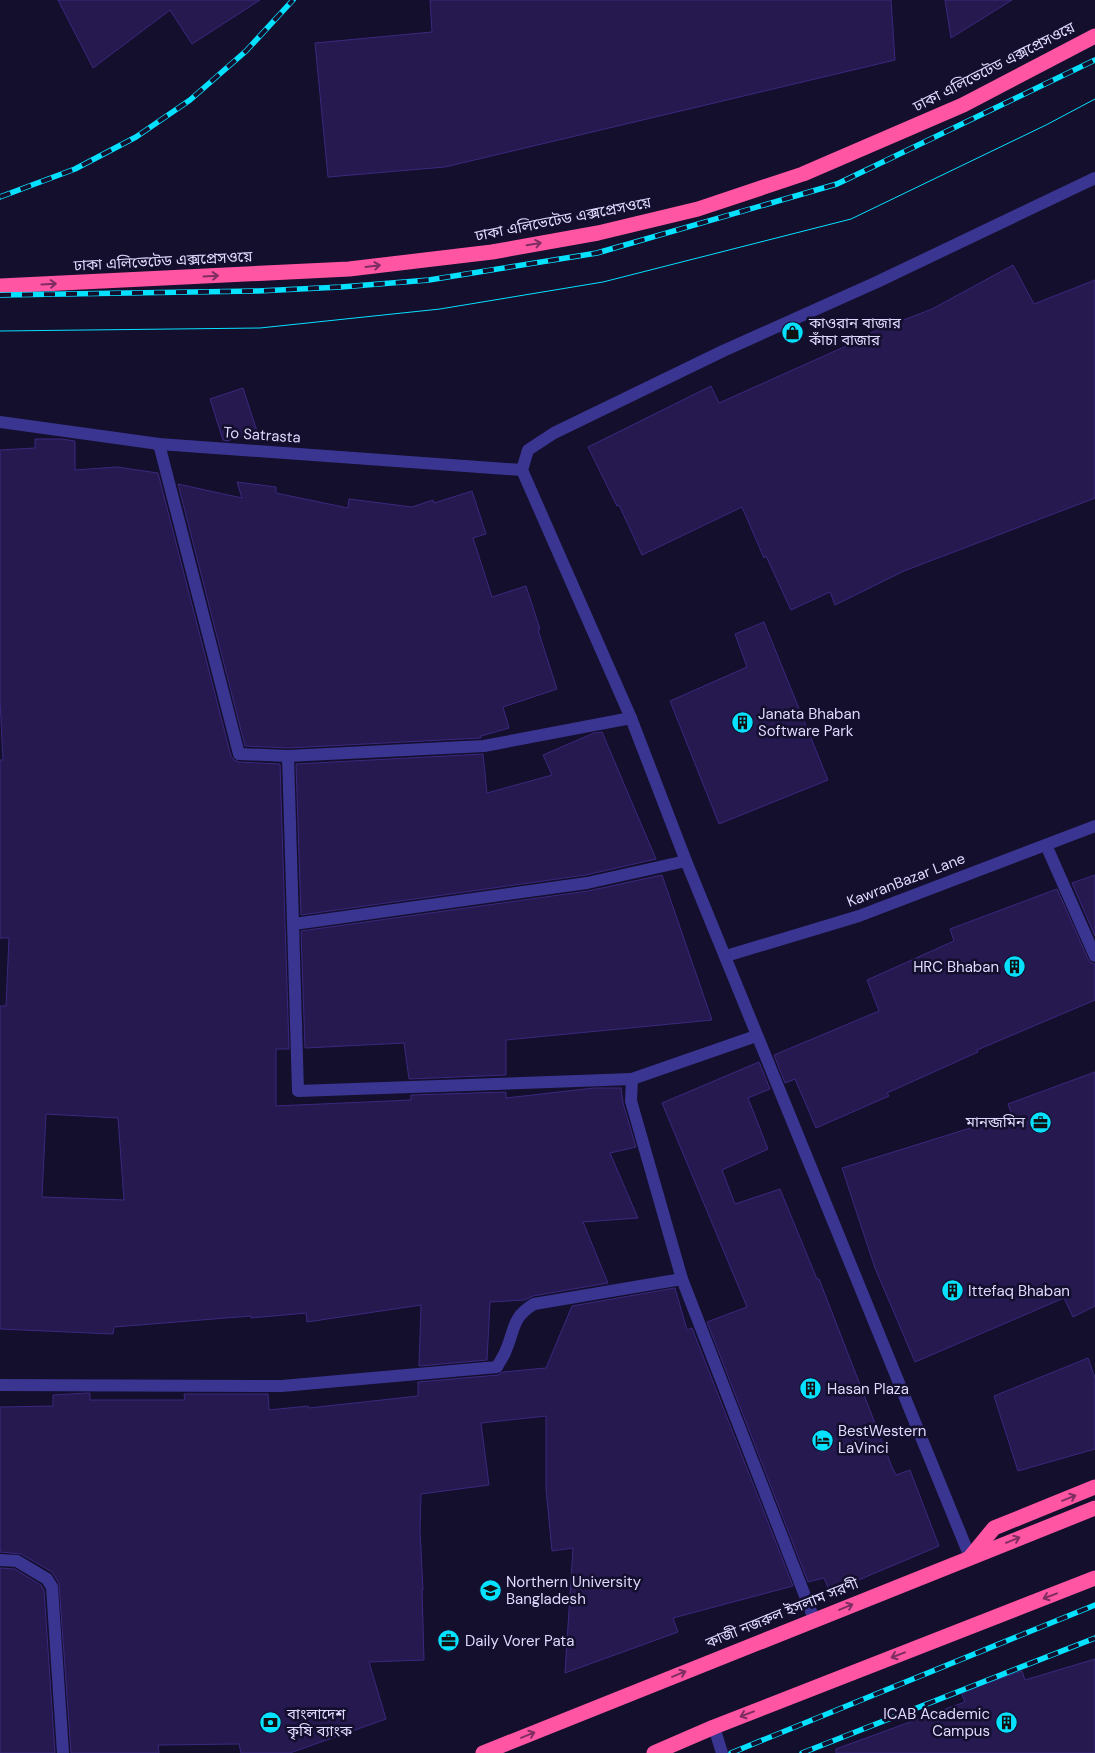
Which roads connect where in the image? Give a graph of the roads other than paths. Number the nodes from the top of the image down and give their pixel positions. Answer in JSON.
{"nodes":[{"id":1,"x":1095,"y":36,"type":"edge"},
{"id":2,"x":1095,"y":178,"type":"edge"},
{"id":3,"x":0,"y":286,"type":"edge"},
{"id":4,"x":0,"y":422,"type":"edge"},
{"id":5,"x":159,"y":444,"type":"junction"},
{"id":6,"x":522,"y":470,"type":"junction"},
{"id":7,"x":631,"y":718,"type":"junction"},
{"id":8,"x":288,"y":756,"type":"junction"},
{"id":9,"x":1095,"y":826,"type":"edge"},
{"id":10,"x":1046,"y":845,"type":"junction"},
{"id":11,"x":686,"y":861,"type":"junction"},
{"id":12,"x":294,"y":924,"type":"junction"},
{"id":13,"x":726,"y":956,"type":"junction"},
{"id":14,"x":1095,"y":956,"type":"edge"},
{"id":15,"x":756,"y":1036,"type":"junction"},
{"id":16,"x":632,"y":1079,"type":"junction"},
{"id":17,"x":682,"y":1280,"type":"junction"},
{"id":18,"x":0,"y":1385,"type":"edge"},
{"id":19,"x":1095,"y":1487,"type":"edge"},
{"id":20,"x":1095,"y":1508,"type":"edge"},
{"id":21,"x":970,"y":1557,"type":"junction"},
{"id":22,"x":0,"y":1560,"type":"edge"},
{"id":23,"x":1095,"y":1578,"type":"edge"},
{"id":24,"x":814,"y":1619,"type":"junction"},
{"id":25,"x":714,"y":1727,"type":"junction"},
{"id":26,"x":63,"y":1753,"type":"edge"},
{"id":27,"x":483,"y":1753,"type":"edge"},
{"id":28,"x":654,"y":1753,"type":"edge"},
{"id":29,"x":722,"y":1753,"type":"edge"}],
"edges":[{"from":3,"to":1,"type":"highway","name":"ঢাকা এলিভেটেড এক্সপ্রেসওয়ে","one_way":true},
{"from":2,"to":6,"type":"street"},
{"from":4,"to":5,"type":"street","name":"To Satrasta"},
{"from":5,"to":6,"type":"street","name":"To Satrasta"},
{"from":5,"to":8,"type":"street"},
{"from":6,"to":7,"type":"street"},
{"from":7,"to":8,"type":"street"},
{"from":7,"to":11,"type":"street"},
{"from":8,"to":12,"type":"street"},
{"from":9,"to":10,"type":"street","name":"KawranBazar Lane"},
{"from":10,"to":13,"type":"street","name":"KawranBazar Lane"},
{"from":10,"to":14,"type":"street"},
{"from":11,"to":12,"type":"street"},
{"from":11,"to":13,"type":"street"},
{"from":12,"to":16,"type":"street"},
{"from":13,"to":15,"type":"street"},
{"from":15,"to":16,"type":"street"},
{"from":15,"to":21,"type":"street"},
{"from":16,"to":17,"type":"street"},
{"from":17,"to":18,"type":"street"},
{"from":17,"to":24,"type":"street"},
{"from":21,"to":19,"type":"highway","one_way":true},
{"from":21,"to":20,"type":"highway","name":"কাজী নজরুল ইসলাম সরণী","one_way":true},
{"from":24,"to":21,"type":"highway","name":"কাজী নজরুল ইসলাম সরণী","one_way":true},
{"from":22,"to":26,"type":"street"},
{"from":23,"to":25,"type":"highway","one_way":true},
{"from":27,"to":24,"type":"highway","name":"কাজী নজরুল ইসলাম সরণী","one_way":true},
{"from":25,"to":28,"type":"highway"},
{"from":25,"to":29,"type":"street"}]}
